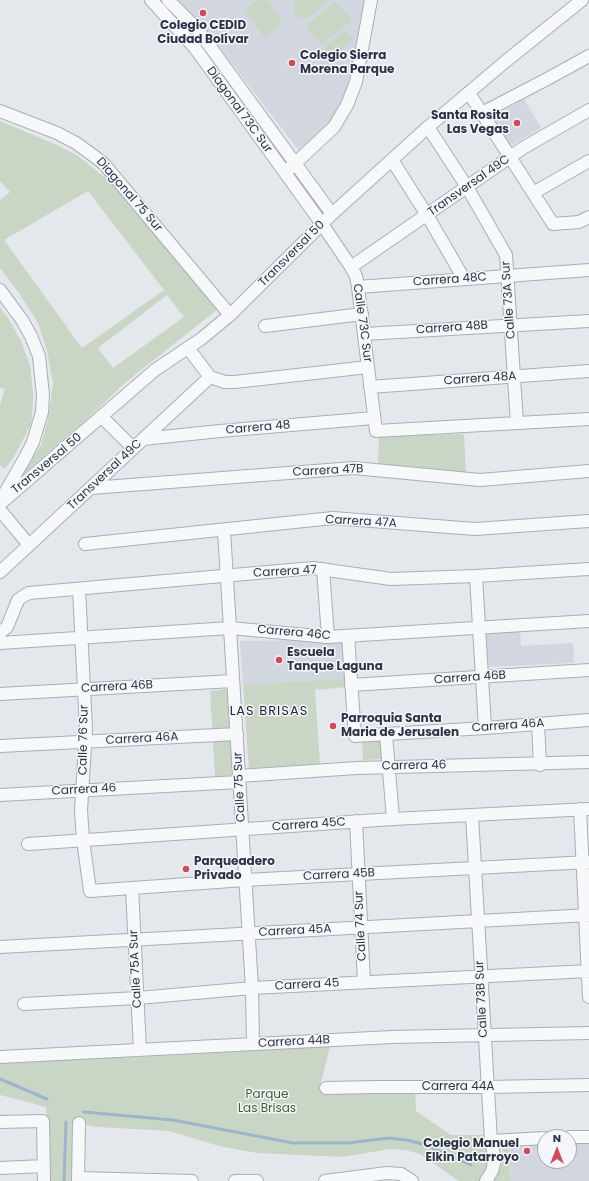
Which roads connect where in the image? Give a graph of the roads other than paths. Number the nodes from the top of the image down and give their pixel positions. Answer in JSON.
{"nodes":[{"id":1,"x":152,"y":0,"type":"edge"},
{"id":2,"x":168,"y":0,"type":"edge"},
{"id":3,"x":371,"y":0,"type":"edge"},
{"id":4,"x":582,"y":0,"type":"edge"},
{"id":5,"x":589,"y":56,"type":"edge"},
{"id":6,"x":469,"y":93,"type":"junction"},
{"id":7,"x":589,"y":110,"type":"edge"},
{"id":8,"x":0,"y":111,"type":"edge"},
{"id":9,"x":482,"y":113,"type":"junction"},
{"id":10,"x":428,"y":127,"type":"junction"},
{"id":11,"x":510,"y":157,"type":"junction"},
{"id":12,"x":392,"y":160,"type":"junction"},
{"id":13,"x":589,"y":161,"type":"edge"},
{"id":14,"x":295,"y":164,"type":"junction"},
{"id":15,"x":284,"y":173,"type":"junction"},
{"id":16,"x":467,"y":187,"type":"junction"},
{"id":17,"x":533,"y":193,"type":"junction"},
{"id":18,"x":332,"y":214,"type":"junction"},
{"id":19,"x":427,"y":215,"type":"junction"},
{"id":20,"x":589,"y":217,"type":"edge"},
{"id":21,"x":322,"y":224,"type":"junction"},
{"id":22,"x":351,"y":267,"type":"junction"},
{"id":23,"x":589,"y":270,"type":"edge"},
{"id":24,"x":507,"y":276,"type":"junction"},
{"id":25,"x":464,"y":279,"type":"junction"},
{"id":26,"x":358,"y":287,"type":"junction"},
{"id":27,"x":2,"y":292,"type":"edge"},
{"id":28,"x":362,"y":314,"type":"junction"},
{"id":29,"x":230,"y":315,"type":"junction"},
{"id":30,"x":589,"y":321,"type":"edge"},
{"id":31,"x":511,"y":324,"type":"junction"},
{"id":32,"x":265,"y":326,"type":"dead end"},
{"id":33,"x":364,"y":334,"type":"junction"},
{"id":34,"x":188,"y":348,"type":"junction"},
{"id":35,"x":368,"y":367,"type":"junction"},
{"id":36,"x":589,"y":371,"type":"edge"},
{"id":37,"x":514,"y":376,"type":"junction"},
{"id":38,"x":210,"y":377,"type":"junction"},
{"id":39,"x":370,"y":387,"type":"junction"},
{"id":40,"x":102,"y":417,"type":"junction"},
{"id":41,"x":374,"y":418,"type":"junction"},
{"id":42,"x":589,"y":419,"type":"edge"},
{"id":43,"x":517,"y":423,"type":"junction"},
{"id":44,"x":143,"y":439,"type":"junction"},
{"id":45,"x":133,"y":448,"type":"junction"},
{"id":46,"x":589,"y":472,"type":"edge"},
{"id":47,"x":91,"y":488,"type":"junction"},
{"id":48,"x":0,"y":503,"type":"edge"},
{"id":49,"x":0,"y":510,"type":"edge"},
{"id":50,"x":589,"y":521,"type":"edge"},
{"id":51,"x":224,"y":530,"type":"junction"},
{"id":52,"x":85,"y":544,"type":"dead end"},
{"id":53,"x":29,"y":545,"type":"junction"},
{"id":54,"x":323,"y":569,"type":"junction"},
{"id":55,"x":589,"y":569,"type":"edge"},
{"id":56,"x":0,"y":572,"type":"edge"},
{"id":57,"x":227,"y":576,"type":"junction"},
{"id":58,"x":476,"y":576,"type":"junction"},
{"id":59,"x":79,"y":589,"type":"junction"},
{"id":60,"x":589,"y":621,"type":"edge"},
{"id":61,"x":230,"y":628,"type":"junction"},
{"id":62,"x":479,"y":628,"type":"junction"},
{"id":63,"x":0,"y":633,"type":"edge"},
{"id":64,"x":348,"y":636,"type":"junction"},
{"id":65,"x":328,"y":637,"type":"junction"},
{"id":66,"x":81,"y":638,"type":"junction"},
{"id":67,"x":0,"y":643,"type":"edge"},
{"id":68,"x":589,"y":670,"type":"edge"},
{"id":69,"x":482,"y":677,"type":"junction"},
{"id":70,"x":234,"y":681,"type":"junction"},
{"id":71,"x":351,"y":686,"type":"junction"},
{"id":72,"x":84,"y":689,"type":"junction"},
{"id":73,"x":0,"y":694,"type":"edge"},
{"id":74,"x":589,"y":720,"type":"edge"},
{"id":75,"x":538,"y":724,"type":"junction"},
{"id":76,"x":485,"y":728,"type":"junction"},
{"id":77,"x":237,"y":734,"type":"junction"},
{"id":78,"x":386,"y":734,"type":"junction"},
{"id":79,"x":86,"y":742,"type":"junction"},
{"id":80,"x":0,"y":746,"type":"edge"},
{"id":81,"x":589,"y":762,"type":"edge"},
{"id":82,"x":540,"y":765,"type":"junction"},
{"id":83,"x":388,"y":766,"type":"junction"},
{"id":84,"x":239,"y":779,"type":"junction"},
{"id":85,"x":82,"y":791,"type":"junction"},
{"id":86,"x":0,"y":795,"type":"edge"},
{"id":87,"x":584,"y":809,"type":"edge"},
{"id":88,"x":472,"y":815,"type":"junction"},
{"id":89,"x":393,"y":819,"type":"junction"},
{"id":90,"x":356,"y":822,"type":"junction"},
{"id":91,"x":242,"y":829,"type":"junction"},
{"id":92,"x":83,"y":840,"type":"junction"},
{"id":93,"x":28,"y":844,"type":"dead end"},
{"id":94,"x":586,"y":862,"type":"edge"},
{"id":95,"x":475,"y":868,"type":"junction"},
{"id":96,"x":358,"y":874,"type":"junction"},
{"id":97,"x":245,"y":880,"type":"junction"},
{"id":98,"x":132,"y":888,"type":"junction"},
{"id":99,"x":90,"y":891,"type":"joint"},
{"id":100,"x":587,"y":915,"type":"edge"},
{"id":101,"x":478,"y":921,"type":"junction"},
{"id":102,"x":361,"y":928,"type":"junction"},
{"id":103,"x":249,"y":934,"type":"junction"},
{"id":104,"x":134,"y":940,"type":"junction"},
{"id":105,"x":0,"y":948,"type":"edge"},
{"id":106,"x":588,"y":971,"type":"edge"},
{"id":107,"x":481,"y":976,"type":"junction"},
{"id":108,"x":364,"y":982,"type":"junction"},
{"id":109,"x":252,"y":988,"type":"junction"},
{"id":110,"x":589,"y":997,"type":"edge"},
{"id":111,"x":138,"y":998,"type":"junction"},
{"id":112,"x":24,"y":1004,"type":"dead end"},
{"id":113,"x":589,"y":1033,"type":"edge"},
{"id":114,"x":484,"y":1034,"type":"junction"},
{"id":115,"x":253,"y":1044,"type":"junction"},
{"id":116,"x":140,"y":1050,"type":"junction"},
{"id":117,"x":0,"y":1057,"type":"edge"},
{"id":118,"x":589,"y":1085,"type":"edge"},
{"id":119,"x":488,"y":1087,"type":"junction"},
{"id":120,"x":326,"y":1088,"type":"dead end"},
{"id":121,"x":0,"y":1122,"type":"edge"},
{"id":122,"x":79,"y":1123,"type":"dead end"},
{"id":123,"x":589,"y":1137,"type":"edge"},
{"id":124,"x":537,"y":1138,"type":"edge"},
{"id":125,"x":577,"y":1138,"type":"edge"},
{"id":126,"x":491,"y":1141,"type":"junction"},
{"id":127,"x":44,"y":1166,"type":"junction"},
{"id":128,"x":0,"y":1168,"type":"edge"},
{"id":129,"x":78,"y":1179,"type":"edge"},
{"id":130,"x":44,"y":1181,"type":"edge"},
{"id":131,"x":192,"y":1181,"type":"edge"},
{"id":132,"x":235,"y":1181,"type":"edge"},
{"id":133,"x":257,"y":1181,"type":"edge"},
{"id":134,"x":325,"y":1181,"type":"edge"},
{"id":135,"x":412,"y":1181,"type":"edge"},
{"id":136,"x":486,"y":1181,"type":"edge"}],
"edges":[{"from":1,"to":15,"type":"street","name":"Diagonal 73C Sur"},
{"from":2,"to":14,"type":"street","name":"Diagonal 73C Sur"},
{"from":3,"to":14,"type":"street"},
{"from":4,"to":6,"type":"street","name":"Transversal 50"},
{"from":5,"to":9,"type":"street"},
{"from":6,"to":9,"type":"street"},
{"from":6,"to":10,"type":"street","name":"Transversal 50"},
{"from":7,"to":11,"type":"street","name":"Transversal 49C"},
{"from":8,"to":29,"type":"street","name":"Diagonal 75 Sur"},
{"from":9,"to":11,"type":"street"},
{"from":10,"to":12,"type":"street","name":"Transversal 50"},
{"from":10,"to":16,"type":"street","name":"Calle 73A Sur"},
{"from":11,"to":16,"type":"street","name":"Transversal 49C"},
{"from":11,"to":17,"type":"street"},
{"from":12,"to":18,"type":"street","name":"Transversal 50"},
{"from":12,"to":19,"type":"street"},
{"from":13,"to":17,"type":"street"},
{"from":14,"to":15,"type":"street"},
{"from":14,"to":18,"type":"street","name":"Diagonal 73C Sur"},
{"from":15,"to":21,"type":"street","name":"Diagonal 73C Sur"},
{"from":16,"to":19,"type":"street","name":"Transversal 49C"},
{"from":16,"to":24,"type":"street","name":"Calle 73A Sur"},
{"from":17,"to":20,"type":"street"},
{"from":18,"to":21,"type":"street","name":"Transversal 50"},
{"from":19,"to":22,"type":"street","name":"Transversal 49C"},
{"from":19,"to":25,"type":"street"},
{"from":21,"to":22,"type":"street","name":"Calle 73C Sur"},
{"from":21,"to":29,"type":"street","name":"Transversal 50"},
{"from":22,"to":26,"type":"street","name":"Calle 73C Sur"},
{"from":23,"to":24,"type":"street","name":"Carrera 48C"},
{"from":24,"to":25,"type":"street","name":"Carrera 48C"},
{"from":24,"to":31,"type":"street","name":"Calle 73A Sur"},
{"from":25,"to":26,"type":"street","name":"Carrera 48C"},
{"from":26,"to":28,"type":"street","name":"Calle 73C Sur"},
{"from":27,"to":48,"type":"street"},
{"from":28,"to":32,"type":"street"},
{"from":28,"to":33,"type":"street","name":"Calle 73C Sur"},
{"from":29,"to":34,"type":"street","name":"Transversal 50"},
{"from":30,"to":31,"type":"street","name":"Carrera 48B"},
{"from":31,"to":33,"type":"street","name":"Carrera 48B"},
{"from":31,"to":37,"type":"street","name":"Calle 73A Sur"},
{"from":33,"to":35,"type":"street","name":"Calle 73C Sur"},
{"from":34,"to":38,"type":"street"},
{"from":34,"to":40,"type":"street","name":"Transversal 50"},
{"from":35,"to":38,"type":"street"},
{"from":35,"to":39,"type":"street","name":"Calle 73C Sur"},
{"from":36,"to":37,"type":"street","name":"Carrera 48A"},
{"from":37,"to":39,"type":"street","name":"Carrera 48A"},
{"from":37,"to":43,"type":"street","name":"Calle 73A Sur"},
{"from":38,"to":44,"type":"street","name":"Transversal 49C"},
{"from":39,"to":41,"type":"street","name":"Calle 73C Sur"},
{"from":40,"to":45,"type":"street"},
{"from":40,"to":48,"type":"street","name":"Transversal 50"},
{"from":41,"to":43,"type":"street","name":"Calle 73C Sur"},
{"from":41,"to":44,"type":"street","name":"Carrera 48"},
{"from":42,"to":43,"type":"street"},
{"from":44,"to":45,"type":"street","name":"Transversal 49C"},
{"from":45,"to":47,"type":"street","name":"Transversal 49C"},
{"from":46,"to":47,"type":"street","name":"Carrera 47B"},
{"from":47,"to":53,"type":"street","name":"Transversal 49C"},
{"from":49,"to":53,"type":"street"},
{"from":50,"to":51,"type":"street","name":"Carrera 47A"},
{"from":51,"to":52,"type":"street","name":"Carrera 47A"},
{"from":51,"to":57,"type":"street","name":"Calle 75 Sur"},
{"from":53,"to":56,"type":"street","name":"Transversal 49C"},
{"from":54,"to":57,"type":"street","name":"Carrera 47"},
{"from":54,"to":58,"type":"street","name":"Carrera 47"},
{"from":54,"to":65,"type":"street"},
{"from":55,"to":58,"type":"street","name":"Carrera 47"},
{"from":57,"to":59,"type":"street","name":"Carrera 47"},
{"from":57,"to":61,"type":"street","name":"Calle 75 Sur"},
{"from":58,"to":62,"type":"street"},
{"from":59,"to":63,"type":"street","name":"Carrera 47"},
{"from":59,"to":66,"type":"street","name":"Calle 76 Sur"},
{"from":60,"to":62,"type":"street","name":"Carrera 46C"},
{"from":61,"to":65,"type":"street","name":"Carrera 46C"},
{"from":61,"to":66,"type":"street","name":"Carrera 46C"},
{"from":61,"to":70,"type":"street","name":"Calle 75 Sur"},
{"from":62,"to":64,"type":"street","name":"Carrera 46C"},
{"from":62,"to":69,"type":"street"},
{"from":64,"to":65,"type":"street","name":"Carrera 46C"},
{"from":64,"to":71,"type":"street"},
{"from":66,"to":67,"type":"street","name":"Carrera 46C"},
{"from":66,"to":72,"type":"street","name":"Calle 76 Sur"},
{"from":68,"to":69,"type":"street","name":"Carrera 46B"},
{"from":69,"to":71,"type":"street","name":"Carrera 46B"},
{"from":69,"to":76,"type":"street"},
{"from":70,"to":72,"type":"street","name":"Carrera 46B"},
{"from":70,"to":77,"type":"street","name":"Calle 75 Sur"},
{"from":71,"to":78,"type":"street","name":"Carrera 46A"},
{"from":72,"to":73,"type":"street","name":"Carrera 46B"},
{"from":72,"to":79,"type":"street","name":"Calle 76 Sur"},
{"from":74,"to":75,"type":"street","name":"Carrera 46A"},
{"from":75,"to":76,"type":"street","name":"Carrera 46A"},
{"from":75,"to":82,"type":"street"},
{"from":76,"to":78,"type":"street","name":"Carrera 46A"},
{"from":77,"to":79,"type":"street","name":"Carrera 46A"},
{"from":77,"to":84,"type":"street","name":"Calle 75 Sur"},
{"from":78,"to":83,"type":"street"},
{"from":79,"to":80,"type":"street","name":"Carrera 46A"},
{"from":79,"to":85,"type":"street","name":"Calle 76 Sur"},
{"from":81,"to":82,"type":"street","name":"Carrera 46"},
{"from":82,"to":83,"type":"street","name":"Carrera 46"},
{"from":83,"to":84,"type":"street","name":"Carrera 46"},
{"from":83,"to":89,"type":"street"},
{"from":84,"to":85,"type":"street","name":"Carrera 46"},
{"from":84,"to":91,"type":"street","name":"Calle 75 Sur"},
{"from":85,"to":86,"type":"street","name":"Carrera 46"},
{"from":85,"to":92,"type":"street","name":"Calle 76 Sur"},
{"from":87,"to":88,"type":"street","name":"Carrera 45C"},
{"from":87,"to":94,"type":"street"},
{"from":88,"to":89,"type":"street","name":"Carrera 45C"},
{"from":88,"to":95,"type":"street","name":"Calle 73B Sur"},
{"from":89,"to":90,"type":"street","name":"Carrera 45C"},
{"from":90,"to":91,"type":"street","name":"Carrera 45C"},
{"from":90,"to":96,"type":"street","name":"Calle 74 Sur"},
{"from":91,"to":92,"type":"street","name":"Carrera 45C"},
{"from":91,"to":97,"type":"street","name":"Calle 75 Sur"},
{"from":92,"to":93,"type":"street","name":"Carrera 45C"},
{"from":92,"to":99,"type":"street","name":"Calle 76 Sur"},
{"from":94,"to":95,"type":"street","name":"Carrera 45B"},
{"from":94,"to":100,"type":"street"},
{"from":95,"to":96,"type":"street","name":"Carrera 45B"},
{"from":95,"to":101,"type":"street","name":"Calle 73B Sur"},
{"from":96,"to":97,"type":"street","name":"Carrera 45B"},
{"from":96,"to":102,"type":"street","name":"Calle 74 Sur"},
{"from":97,"to":98,"type":"street","name":"Carrera 45B"},
{"from":97,"to":103,"type":"street","name":"Calle 75 Sur"},
{"from":98,"to":99,"type":"street","name":"Carrera 45B"},
{"from":98,"to":104,"type":"street","name":"Calle 75A Sur"},
{"from":100,"to":101,"type":"street","name":"Carrera 45A"},
{"from":100,"to":106,"type":"street"},
{"from":101,"to":102,"type":"street","name":"Carrera 45A"},
{"from":101,"to":107,"type":"street","name":"Calle 73B Sur"},
{"from":102,"to":103,"type":"street","name":"Carrera 45A"},
{"from":102,"to":108,"type":"street","name":"Calle 74 Sur"},
{"from":103,"to":104,"type":"street","name":"Carrera 45A"},
{"from":103,"to":109,"type":"street","name":"Calle 75 Sur"},
{"from":104,"to":105,"type":"street","name":"Carrera 45A"},
{"from":104,"to":111,"type":"street","name":"Calle 75A Sur"},
{"from":106,"to":107,"type":"street","name":"Carrera 45"},
{"from":106,"to":110,"type":"street"},
{"from":107,"to":108,"type":"street","name":"Carrera 45"},
{"from":107,"to":114,"type":"street","name":"Calle 73B Sur"},
{"from":108,"to":109,"type":"street","name":"Carrera 45"},
{"from":109,"to":111,"type":"street","name":"Carrera 45"},
{"from":109,"to":115,"type":"street","name":"Calle 75 Sur"},
{"from":111,"to":112,"type":"street","name":"Carrera 45"},
{"from":111,"to":116,"type":"street","name":"Calle 75A Sur"},
{"from":113,"to":114,"type":"street","name":"Carrera 44B"},
{"from":114,"to":115,"type":"street","name":"Carrera 44B"},
{"from":114,"to":119,"type":"street","name":"Calle 73B Sur"},
{"from":115,"to":116,"type":"street","name":"Carrera 44B"},
{"from":116,"to":117,"type":"street","name":"Carrera 44B"},
{"from":118,"to":119,"type":"street","name":"Carrera 44A"},
{"from":119,"to":120,"type":"street","name":"Carrera 44A"},
{"from":119,"to":126,"type":"street","name":"Calle 73B Sur"},
{"from":121,"to":127,"type":"street"},
{"from":122,"to":129,"type":"street"},
{"from":123,"to":125,"type":"street"},
{"from":124,"to":126,"type":"street"},
{"from":126,"to":136,"type":"street","name":"Calle 73B Sur"},
{"from":127,"to":128,"type":"street"},
{"from":127,"to":130,"type":"street"},
{"from":129,"to":131,"type":"street"},
{"from":132,"to":133,"type":"street"},
{"from":134,"to":135,"type":"street"}]}
